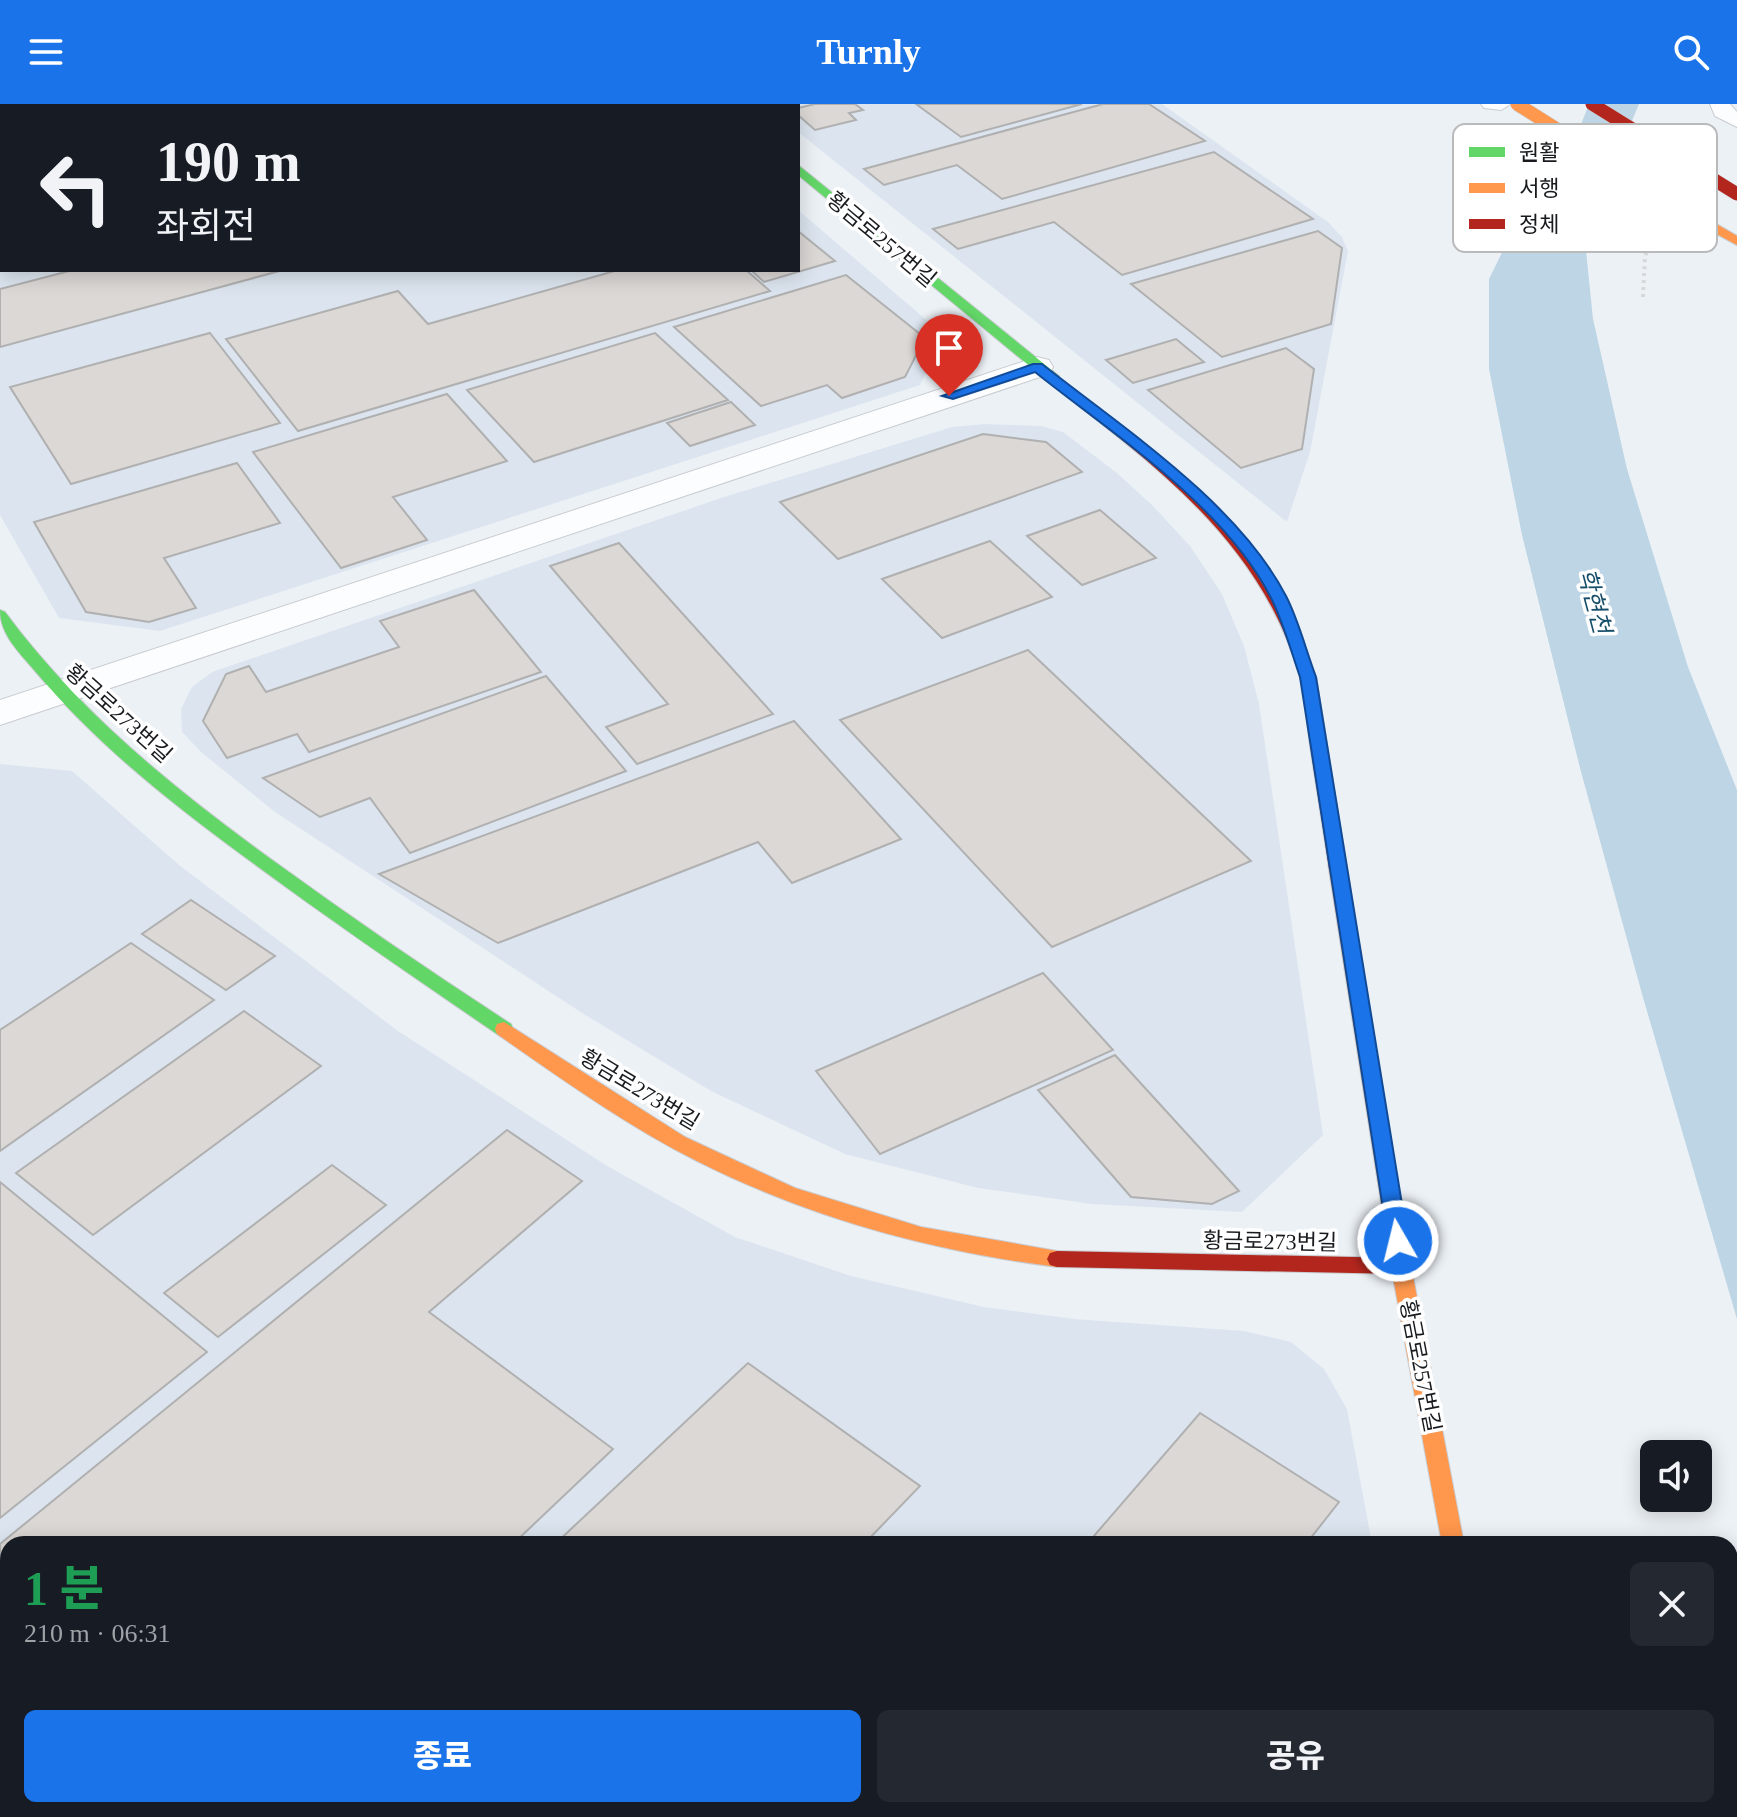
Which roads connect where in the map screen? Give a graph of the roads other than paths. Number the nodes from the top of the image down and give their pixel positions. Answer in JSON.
{"nodes":[{"id":1,"x":1491,"y":104,"type":"edge"},
{"id":2,"x":1501,"y":104,"type":"edge"},
{"id":3,"x":1517,"y":104,"type":"edge"},
{"id":4,"x":1592,"y":104,"type":"edge"},
{"id":5,"x":1720,"y":104,"type":"edge"},
{"id":6,"x":1737,"y":121,"type":"edge"},
{"id":7,"x":1549,"y":124,"type":"edge"},
{"id":8,"x":1624,"y":124,"type":"edge"},
{"id":9,"x":800,"y":171,"type":"edge"},
{"id":10,"x":1717,"y":182,"type":"edge"},
{"id":11,"x":1737,"y":194,"type":"edge"},
{"id":12,"x":1717,"y":229,"type":"edge"},
{"id":13,"x":1737,"y":241,"type":"edge"},
{"id":14,"x":1037,"y":367,"type":"junction"},
{"id":15,"x":0,"y":615,"type":"edge"},
{"id":16,"x":58,"y":692,"type":"junction"},
{"id":17,"x":0,"y":713,"type":"edge"},
{"id":18,"x":1401,"y":1266,"type":"junction"},
{"id":19,"x":1452,"y":1536,"type":"edge"}],
"edges":[{"from":1,"to":2,"type":"lane"},
{"from":3,"to":7,"type":"main road","bridge":true},
{"from":4,"to":8,"type":"main road","bridge":true},
{"from":5,"to":6,"type":"lane"},
{"from":9,"to":14,"type":"main road","name":"황금로257번길"},
{"from":10,"to":11,"type":"main road","bridge":true},
{"from":12,"to":13,"type":"main road","bridge":true},
{"from":14,"to":16,"type":"street"},
{"from":14,"to":18,"type":"main road","name":"황금로257번길"},
{"from":15,"to":16,"type":"main road","name":"황금로273번길"},
{"from":16,"to":17,"type":"street"},
{"from":16,"to":18,"type":"main road","name":"황금로273번길"},
{"from":18,"to":19,"type":"main road","name":"황금로257번길"}]}
